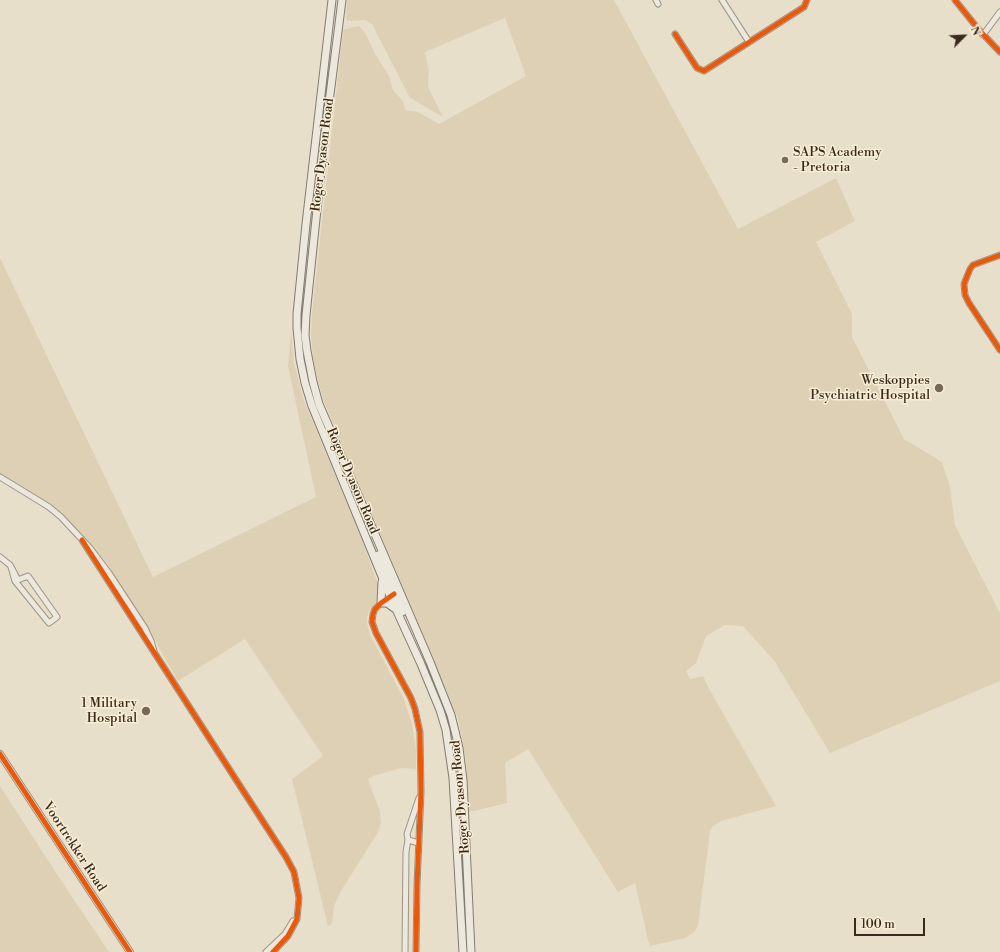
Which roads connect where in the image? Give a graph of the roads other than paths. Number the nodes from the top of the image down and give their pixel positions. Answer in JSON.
{"nodes":[{"id":1,"x":332,"y":0,"type":"edge"},
{"id":2,"x":342,"y":0,"type":"edge"},
{"id":3,"x":722,"y":0,"type":"edge"},
{"id":4,"x":807,"y":0,"type":"edge"},
{"id":5,"x":955,"y":0,"type":"edge"},
{"id":6,"x":1000,"y":12,"type":"edge"},
{"id":7,"x":675,"y":34,"type":"dead end"},
{"id":8,"x":983,"y":35,"type":"junction"},
{"id":9,"x":749,"y":42,"type":"junction"},
{"id":10,"x":1000,"y":52,"type":"edge"},
{"id":11,"x":306,"y":224,"type":"junction"},
{"id":12,"x":315,"y":225,"type":"junction"},
{"id":13,"x":1000,"y":255,"type":"edge"},
{"id":14,"x":1000,"y":350,"type":"edge"},
{"id":15,"x":0,"y":477,"type":"edge"},
{"id":16,"x":351,"y":480,"type":"junction"},
{"id":17,"x":0,"y":557,"type":"edge"},
{"id":18,"x":11,"y":567,"type":"junction"},
{"id":19,"x":382,"y":578,"type":"junction"},
{"id":20,"x":392,"y":595,"type":"junction"},
{"id":21,"x":381,"y":603,"type":"junction"},
{"id":22,"x":398,"y":613,"type":"junction"},
{"id":23,"x":430,"y":662,"type":"junction"},
{"id":24,"x":0,"y":754,"type":"edge"},
{"id":25,"x":421,"y":792,"type":"junction"},
{"id":26,"x":408,"y":840,"type":"junction"},
{"id":27,"x":419,"y":843,"type":"junction"},
{"id":28,"x":298,"y":912,"type":"junction"},
{"id":29,"x":130,"y":952,"type":"edge"},
{"id":30,"x":266,"y":952,"type":"edge"},
{"id":31,"x":273,"y":952,"type":"edge"},
{"id":32,"x":405,"y":952,"type":"edge"},
{"id":33,"x":416,"y":952,"type":"edge"},
{"id":34,"x":463,"y":952,"type":"edge"},
{"id":35,"x":472,"y":952,"type":"edge"}],
"edges":[{"from":1,"to":11,"type":"main road","name":"Roger Dyason Road"},
{"from":2,"to":12,"type":"main road","name":"Roger Dyason Road"},
{"from":3,"to":9,"type":"street"},
{"from":4,"to":9,"type":"street"},
{"from":5,"to":8,"type":"street"},
{"from":6,"to":8,"type":"street"},
{"from":7,"to":9,"type":"street"},
{"from":8,"to":10,"type":"street"},
{"from":11,"to":12,"type":"main road"},
{"from":11,"to":19,"type":"main road","name":"Roger Dyason Road"},
{"from":12,"to":16,"type":"main road","name":"Roger Dyason Road"},
{"from":13,"to":14,"type":"street"},
{"from":15,"to":28,"type":"street"},
{"from":16,"to":20,"type":"main road"},
{"from":16,"to":23,"type":"main road","name":"Roger Dyason Road"},
{"from":17,"to":18,"type":"street"},
{"from":18,"to":18,"type":"street"},
{"from":19,"to":20,"type":"main road","name":"Roger Dyason Road"},
{"from":19,"to":21,"type":"main road"},
{"from":20,"to":21,"type":"street"},
{"from":20,"to":22,"type":"main road","name":"Roger Dyason Road"},
{"from":20,"to":23,"type":"main road"},
{"from":21,"to":22,"type":"main road"},
{"from":21,"to":25,"type":"street"},
{"from":22,"to":34,"type":"main road","name":"Roger Dyason Road"},
{"from":23,"to":35,"type":"main road","name":"Roger Dyason Road"},
{"from":24,"to":29,"type":"street","name":"Voortrekker Road"},
{"from":25,"to":26,"type":"street"},
{"from":25,"to":27,"type":"street"},
{"from":26,"to":27,"type":"street"},
{"from":26,"to":32,"type":"street"},
{"from":27,"to":33,"type":"street"},
{"from":28,"to":30,"type":"street"},
{"from":28,"to":31,"type":"street"}]}
